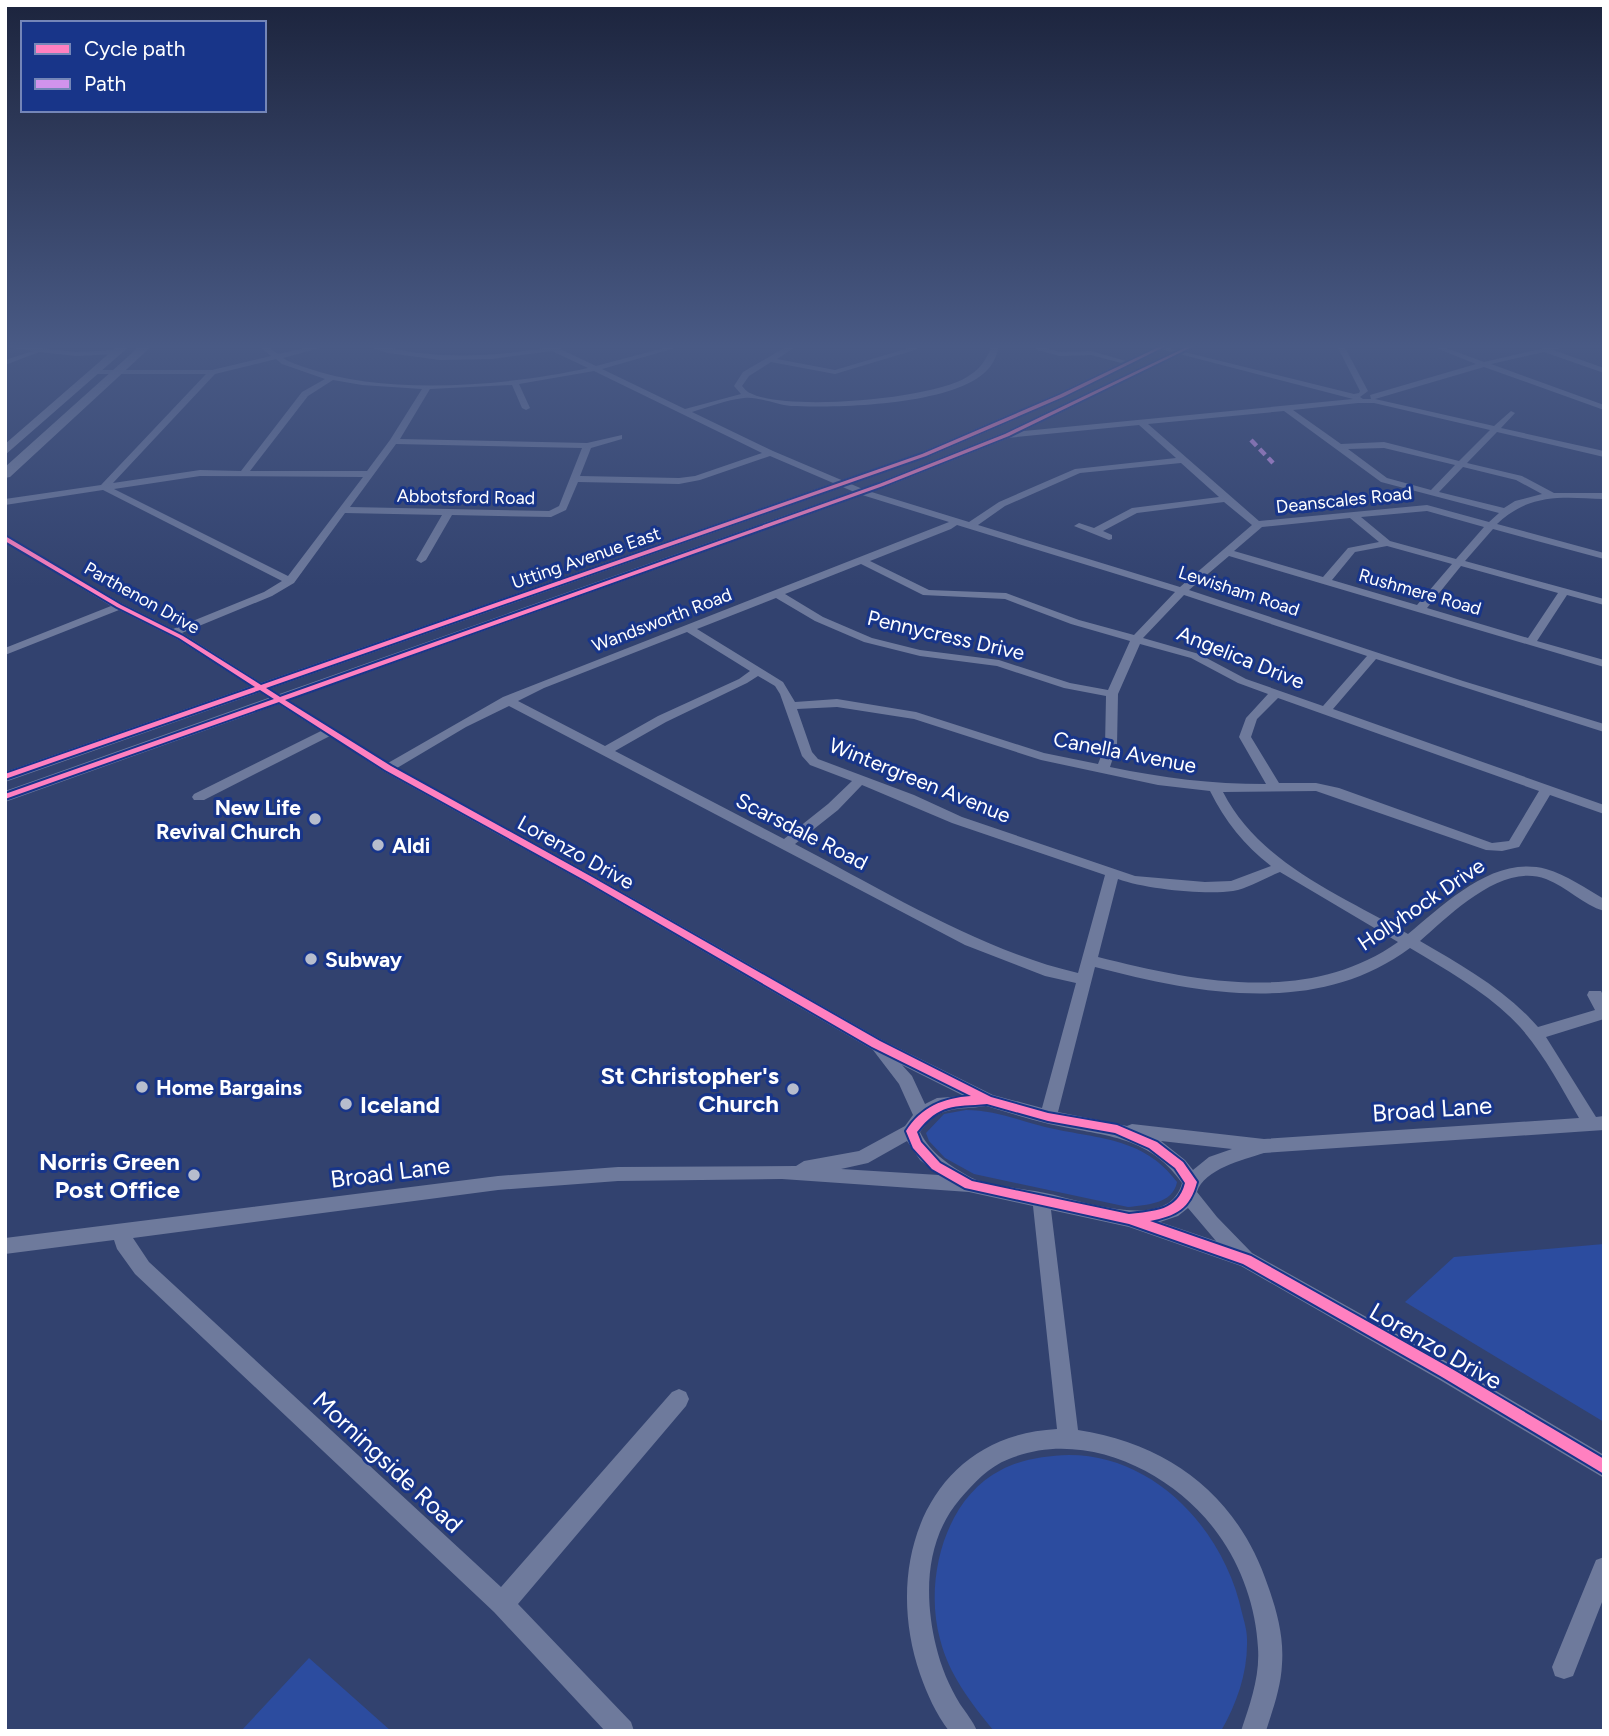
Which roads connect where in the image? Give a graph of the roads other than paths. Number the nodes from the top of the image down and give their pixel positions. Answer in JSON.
{"nodes":[{"id":1,"x":35,"y":425,"type":"edge"},
{"id":2,"x":59,"y":425,"type":"edge"},
{"id":3,"x":162,"y":425,"type":"edge"},
{"id":4,"x":281,"y":425,"type":"edge"},
{"id":5,"x":404,"y":425,"type":"edge"},
{"id":6,"x":714,"y":425,"type":"edge"},
{"id":7,"x":995,"y":425,"type":"edge"},
{"id":8,"x":1028,"y":425,"type":"edge"},
{"id":9,"x":1130,"y":425,"type":"edge"},
{"id":10,"x":1144,"y":425,"type":"edge"},
{"id":11,"x":1309,"y":425,"type":"edge"},
{"id":12,"x":1475,"y":425,"type":"edge"},
{"id":13,"x":1499,"y":425,"type":"edge"},
{"id":14,"x":1494,"y":430,"type":"junction"},
{"id":15,"x":1007,"y":435,"type":"junction"},
{"id":16,"x":619,"y":437,"type":"dead end"},
{"id":17,"x":394,"y":441,"type":"junction"},
{"id":18,"x":587,"y":446,"type":"junction"},
{"id":19,"x":1339,"y":447,"type":"junction"},
{"id":20,"x":5,"y":451,"type":"edge"},
{"id":21,"x":770,"y":453,"type":"junction"},
{"id":22,"x":1604,"y":454,"type":"edge"},
{"id":23,"x":1183,"y":460,"type":"junction"},
{"id":24,"x":1463,"y":463,"type":"junction"},
{"id":25,"x":5,"y":474,"type":"edge"},
{"id":26,"x":243,"y":474,"type":"junction"},
{"id":27,"x":368,"y":474,"type":"junction"},
{"id":28,"x":573,"y":479,"type":"junction"},
{"id":29,"x":843,"y":484,"type":"junction"},
{"id":30,"x":104,"y":487,"type":"junction"},
{"id":31,"x":862,"y":492,"type":"junction"},
{"id":32,"x":1433,"y":494,"type":"junction"},
{"id":33,"x":1552,"y":496,"type":"junction"},
{"id":34,"x":1604,"y":496,"type":"edge"},
{"id":35,"x":1227,"y":499,"type":"junction"},
{"id":36,"x":5,"y":502,"type":"edge"},
{"id":37,"x":343,"y":510,"type":"junction"},
{"id":38,"x":1503,"y":512,"type":"junction"},
{"id":39,"x":448,"y":513,"type":"junction"},
{"id":40,"x":1352,"y":515,"type":"junction"},
{"id":41,"x":956,"y":521,"type":"junction"},
{"id":42,"x":1259,"y":524,"type":"junction"},
{"id":43,"x":971,"y":525,"type":"junction"},
{"id":44,"x":1079,"y":526,"type":"dead end"},
{"id":45,"x":1491,"y":526,"type":"junction"},
{"id":46,"x":1095,"y":532,"type":"junction"},
{"id":47,"x":1109,"y":537,"type":"dead end"},
{"id":48,"x":5,"y":538,"type":"edge"},
{"id":49,"x":1387,"y":544,"type":"junction"},
{"id":50,"x":1227,"y":552,"type":"junction"},
{"id":51,"x":1604,"y":556,"type":"edge"},
{"id":52,"x":421,"y":561,"type":"dead end"},
{"id":53,"x":862,"y":561,"type":"junction"},
{"id":54,"x":1460,"y":563,"type":"junction"},
{"id":55,"x":290,"y":581,"type":"junction"},
{"id":56,"x":1324,"y":582,"type":"junction"},
{"id":57,"x":1182,"y":591,"type":"junction"},
{"id":58,"x":1564,"y":592,"type":"junction"},
{"id":59,"x":778,"y":594,"type":"junction"},
{"id":60,"x":1604,"y":602,"type":"edge"},
{"id":61,"x":118,"y":606,"type":"junction"},
{"id":62,"x":1419,"y":610,"type":"junction"},
{"id":63,"x":688,"y":628,"type":"junction"},
{"id":64,"x":173,"y":633,"type":"junction"},
{"id":65,"x":1136,"y":639,"type":"junction"},
{"id":66,"x":1530,"y":642,"type":"junction"},
{"id":67,"x":5,"y":652,"type":"edge"},
{"id":68,"x":1375,"y":654,"type":"junction"},
{"id":69,"x":1604,"y":664,"type":"edge"},
{"id":70,"x":756,"y":672,"type":"junction"},
{"id":71,"x":261,"y":688,"type":"junction"},
{"id":72,"x":1277,"y":692,"type":"junction"},
{"id":73,"x":1112,"y":694,"type":"junction"},
{"id":74,"x":507,"y":700,"type":"junction"},
{"id":75,"x":279,"y":701,"type":"junction"},
{"id":76,"x":790,"y":706,"type":"junction"},
{"id":77,"x":1325,"y":711,"type":"junction"},
{"id":78,"x":1604,"y":728,"type":"edge"},
{"id":79,"x":330,"y":732,"type":"junction"},
{"id":80,"x":604,"y":752,"type":"junction"},
{"id":81,"x":388,"y":768,"type":"junction"},
{"id":82,"x":1103,"y":768,"type":"junction"},
{"id":83,"x":5,"y":777,"type":"edge"},
{"id":84,"x":860,"y":780,"type":"junction"},
{"id":85,"x":1214,"y":788,"type":"junction"},
{"id":86,"x":1275,"y":788,"type":"junction"},
{"id":87,"x":1546,"y":790,"type":"junction"},
{"id":88,"x":5,"y":797,"type":"edge"},
{"id":89,"x":199,"y":797,"type":"dead end"},
{"id":90,"x":1604,"y":810,"type":"edge"},
{"id":91,"x":784,"y":846,"type":"junction"},
{"id":92,"x":1280,"y":867,"type":"junction"},
{"id":93,"x":1112,"y":874,"type":"junction"},
{"id":94,"x":1604,"y":906,"type":"edge"},
{"id":95,"x":1408,"y":941,"type":"junction"},
{"id":96,"x":1091,"y":961,"type":"junction"},
{"id":97,"x":1085,"y":980,"type":"junction"},
{"id":98,"x":1595,"y":995,"type":"dead end"},
{"id":99,"x":1603,"y":1013,"type":"edge"},
{"id":100,"x":1535,"y":1034,"type":"junction"},
{"id":101,"x":876,"y":1044,"type":"junction"},
{"id":102,"x":988,"y":1100,"type":"junction"},
{"id":103,"x":922,"y":1116,"type":"junction"},
{"id":104,"x":1048,"y":1117,"type":"junction"},
{"id":105,"x":1598,"y":1123,"type":"edge"},
{"id":106,"x":1117,"y":1129,"type":"junction"},
{"id":107,"x":911,"y":1131,"type":"junction"},
{"id":108,"x":1264,"y":1146,"type":"junction"},
{"id":109,"x":782,"y":1172,"type":"junction"},
{"id":110,"x":969,"y":1185,"type":"junction"},
{"id":111,"x":1190,"y":1189,"type":"junction"},
{"id":112,"x":1041,"y":1199,"type":"junction"},
{"id":113,"x":1129,"y":1219,"type":"junction"},
{"id":114,"x":123,"y":1231,"type":"junction"},
{"id":115,"x":5,"y":1246,"type":"edge"},
{"id":116,"x":1247,"y":1260,"type":"junction"},
{"id":117,"x":679,"y":1399,"type":"dead end"},
{"id":118,"x":1068,"y":1437,"type":"junction"},
{"id":119,"x":1604,"y":1467,"type":"edge"},
{"id":120,"x":1604,"y":1568,"type":"edge"},
{"id":121,"x":502,"y":1604,"type":"junction"},
{"id":122,"x":1564,"y":1667,"type":"dead end"},
{"id":123,"x":960,"y":1729,"type":"edge"},
{"id":124,"x":622,"y":1731,"type":"edge"},
{"id":125,"x":1253,"y":1731,"type":"edge"}],
"edges":[{"from":1,"to":20,"type":"main road"},
{"from":2,"to":25,"type":"main road"},
{"from":3,"to":30,"type":"street"},
{"from":4,"to":26,"type":"street"},
{"from":5,"to":17,"type":"street"},
{"from":6,"to":21,"type":"street","name":"Lewisham Road"},
{"from":7,"to":29,"type":"street","name":"Utting Avenue East"},
{"from":8,"to":15,"type":"street","name":"Utting Avenue East"},
{"from":9,"to":15,"type":"street"},
{"from":10,"to":23,"type":"street"},
{"from":11,"to":19,"type":"street"},
{"from":12,"to":14,"type":"street"},
{"from":13,"to":14,"type":"street"},
{"from":14,"to":22,"type":"street"},
{"from":14,"to":24,"type":"street"},
{"from":15,"to":31,"type":"street","name":"Utting Avenue East"},
{"from":16,"to":18,"type":"street"},
{"from":17,"to":18,"type":"street"},
{"from":17,"to":27,"type":"street"},
{"from":18,"to":28,"type":"street","name":"Abbotsford Road"},
{"from":19,"to":24,"type":"street"},
{"from":19,"to":32,"type":"street"},
{"from":21,"to":28,"type":"street"},
{"from":21,"to":29,"type":"street","name":"Lewisham Road"},
{"from":23,"to":35,"type":"street"},
{"from":23,"to":43,"type":"street"},
{"from":24,"to":32,"type":"street"},
{"from":24,"to":33,"type":"street"},
{"from":26,"to":27,"type":"street"},
{"from":26,"to":30,"type":"street"},
{"from":27,"to":37,"type":"street"},
{"from":28,"to":39,"type":"street","name":"Abbotsford Road"},
{"from":29,"to":31,"type":"street","name":"Lewisham Road"},
{"from":29,"to":71,"type":"street","name":"Utting Avenue East"},
{"from":30,"to":36,"type":"street"},
{"from":30,"to":55,"type":"street"},
{"from":31,"to":41,"type":"street","name":"Lewisham Road"},
{"from":31,"to":75,"type":"street","name":"Utting Avenue East"},
{"from":32,"to":38,"type":"street"},
{"from":33,"to":34,"type":"street"},
{"from":33,"to":38,"type":"street"},
{"from":35,"to":42,"type":"street"},
{"from":35,"to":46,"type":"street"},
{"from":37,"to":39,"type":"street","name":"Abbotsford Road"},
{"from":37,"to":55,"type":"street"},
{"from":38,"to":45,"type":"street"},
{"from":39,"to":52,"type":"street"},
{"from":40,"to":42,"type":"street","name":"Deanscales Road"},
{"from":40,"to":45,"type":"street","name":"Deanscales Road"},
{"from":40,"to":49,"type":"street"},
{"from":41,"to":43,"type":"street","name":"Lewisham Road"},
{"from":41,"to":53,"type":"street","name":"Wandsworth Road"},
{"from":42,"to":50,"type":"street","name":"Deanscales Road"},
{"from":43,"to":57,"type":"street","name":"Lewisham Road"},
{"from":44,"to":46,"type":"street"},
{"from":45,"to":51,"type":"street","name":"Deanscales Road"},
{"from":45,"to":54,"type":"street"},
{"from":46,"to":47,"type":"street"},
{"from":48,"to":61,"type":"street","name":"Parthenon Drive"},
{"from":49,"to":54,"type":"street"},
{"from":49,"to":56,"type":"street"},
{"from":50,"to":56,"type":"street","name":"Rushmere Road"},
{"from":50,"to":57,"type":"street","name":"Deanscales Road"},
{"from":53,"to":59,"type":"street","name":"Wandsworth Road"},
{"from":53,"to":65,"type":"street","name":"Angelica Drive"},
{"from":54,"to":58,"type":"street"},
{"from":54,"to":62,"type":"street"},
{"from":55,"to":64,"type":"street"},
{"from":56,"to":62,"type":"street","name":"Rushmere Road"},
{"from":57,"to":65,"type":"street","name":"Deanscales Road"},
{"from":57,"to":68,"type":"street","name":"Lewisham Road"},
{"from":58,"to":60,"type":"street"},
{"from":58,"to":66,"type":"street"},
{"from":59,"to":63,"type":"street","name":"Wandsworth Road"},
{"from":59,"to":73,"type":"street","name":"Pennycress Drive"},
{"from":61,"to":64,"type":"street","name":"Parthenon Drive"},
{"from":61,"to":67,"type":"street"},
{"from":62,"to":66,"type":"street","name":"Rushmere Road"},
{"from":63,"to":70,"type":"street","name":"Wintergreen Avenue"},
{"from":63,"to":74,"type":"street","name":"Wandsworth Road"},
{"from":64,"to":71,"type":"street","name":"Parthenon Drive"},
{"from":65,"to":72,"type":"street","name":"Angelica Drive"},
{"from":65,"to":73,"type":"street"},
{"from":66,"to":69,"type":"street","name":"Rushmere Road"},
{"from":68,"to":77,"type":"street"},
{"from":68,"to":78,"type":"street","name":"Lewisham Road"},
{"from":70,"to":76,"type":"street","name":"Wintergreen Avenue"},
{"from":70,"to":80,"type":"street"},
{"from":71,"to":75,"type":"street","name":"Lorenzo Drive"},
{"from":71,"to":83,"type":"street","name":"Utting Avenue East"},
{"from":72,"to":77,"type":"street","name":"Angelica Drive"},
{"from":72,"to":86,"type":"street"},
{"from":73,"to":82,"type":"street"},
{"from":74,"to":80,"type":"street","name":"Scarsdale Road"},
{"from":74,"to":81,"type":"street","name":"Wandsworth Road"},
{"from":75,"to":79,"type":"street","name":"Lorenzo Drive"},
{"from":75,"to":88,"type":"street","name":"Utting Avenue East"},
{"from":76,"to":82,"type":"street","name":"Canella Avenue"},
{"from":76,"to":84,"type":"street","name":"Wintergreen Avenue"},
{"from":77,"to":87,"type":"street","name":"Angelica Drive"},
{"from":79,"to":81,"type":"street","name":"Lorenzo Drive"},
{"from":79,"to":89,"type":"street"},
{"from":80,"to":91,"type":"street","name":"Scarsdale Road"},
{"from":81,"to":101,"type":"street","name":"Lorenzo Drive"},
{"from":82,"to":85,"type":"street","name":"Canella Avenue"},
{"from":84,"to":91,"type":"street"},
{"from":84,"to":93,"type":"street","name":"Wintergreen Avenue"},
{"from":85,"to":86,"type":"street","name":"Canella Avenue"},
{"from":85,"to":92,"type":"street"},
{"from":86,"to":87,"type":"street","name":"Canella Avenue"},
{"from":87,"to":90,"type":"street","name":"Angelica Drive"},
{"from":91,"to":97,"type":"street","name":"Scarsdale Road"},
{"from":92,"to":93,"type":"street","name":"Wintergreen Avenue"},
{"from":92,"to":95,"type":"street"},
{"from":93,"to":96,"type":"street"},
{"from":94,"to":95,"type":"street","name":"Hollyhock Drive"},
{"from":95,"to":96,"type":"street","name":"Hollyhock Drive"},
{"from":95,"to":100,"type":"street"},
{"from":96,"to":97,"type":"street"},
{"from":97,"to":104,"type":"street"},
{"from":98,"to":99,"type":"street"},
{"from":99,"to":100,"type":"street"},
{"from":100,"to":105,"type":"street"},
{"from":101,"to":102,"type":"street","name":"Lorenzo Drive"},
{"from":101,"to":103,"type":"street"},
{"from":102,"to":103,"type":"street"},
{"from":102,"to":104,"type":"street"},
{"from":103,"to":107,"type":"street"},
{"from":104,"to":106,"type":"street"},
{"from":105,"to":108,"type":"street","name":"Broad Lane"},
{"from":106,"to":108,"type":"street"},
{"from":106,"to":111,"type":"street"},
{"from":107,"to":109,"type":"street"},
{"from":107,"to":110,"type":"street"},
{"from":108,"to":111,"type":"street"},
{"from":109,"to":110,"type":"street"},
{"from":109,"to":114,"type":"street","name":"Broad Lane"},
{"from":110,"to":112,"type":"street"},
{"from":111,"to":113,"type":"street"},
{"from":111,"to":116,"type":"street"},
{"from":112,"to":113,"type":"street"},
{"from":112,"to":118,"type":"street"},
{"from":113,"to":116,"type":"street"},
{"from":114,"to":115,"type":"street","name":"Broad Lane"},
{"from":114,"to":121,"type":"street","name":"Morningside Road"},
{"from":116,"to":119,"type":"street","name":"Lorenzo Drive"},
{"from":117,"to":121,"type":"street"},
{"from":118,"to":123,"type":"street"},
{"from":118,"to":125,"type":"street"},
{"from":120,"to":122,"type":"street"},
{"from":121,"to":124,"type":"street","name":"Morningside Road"}]}
